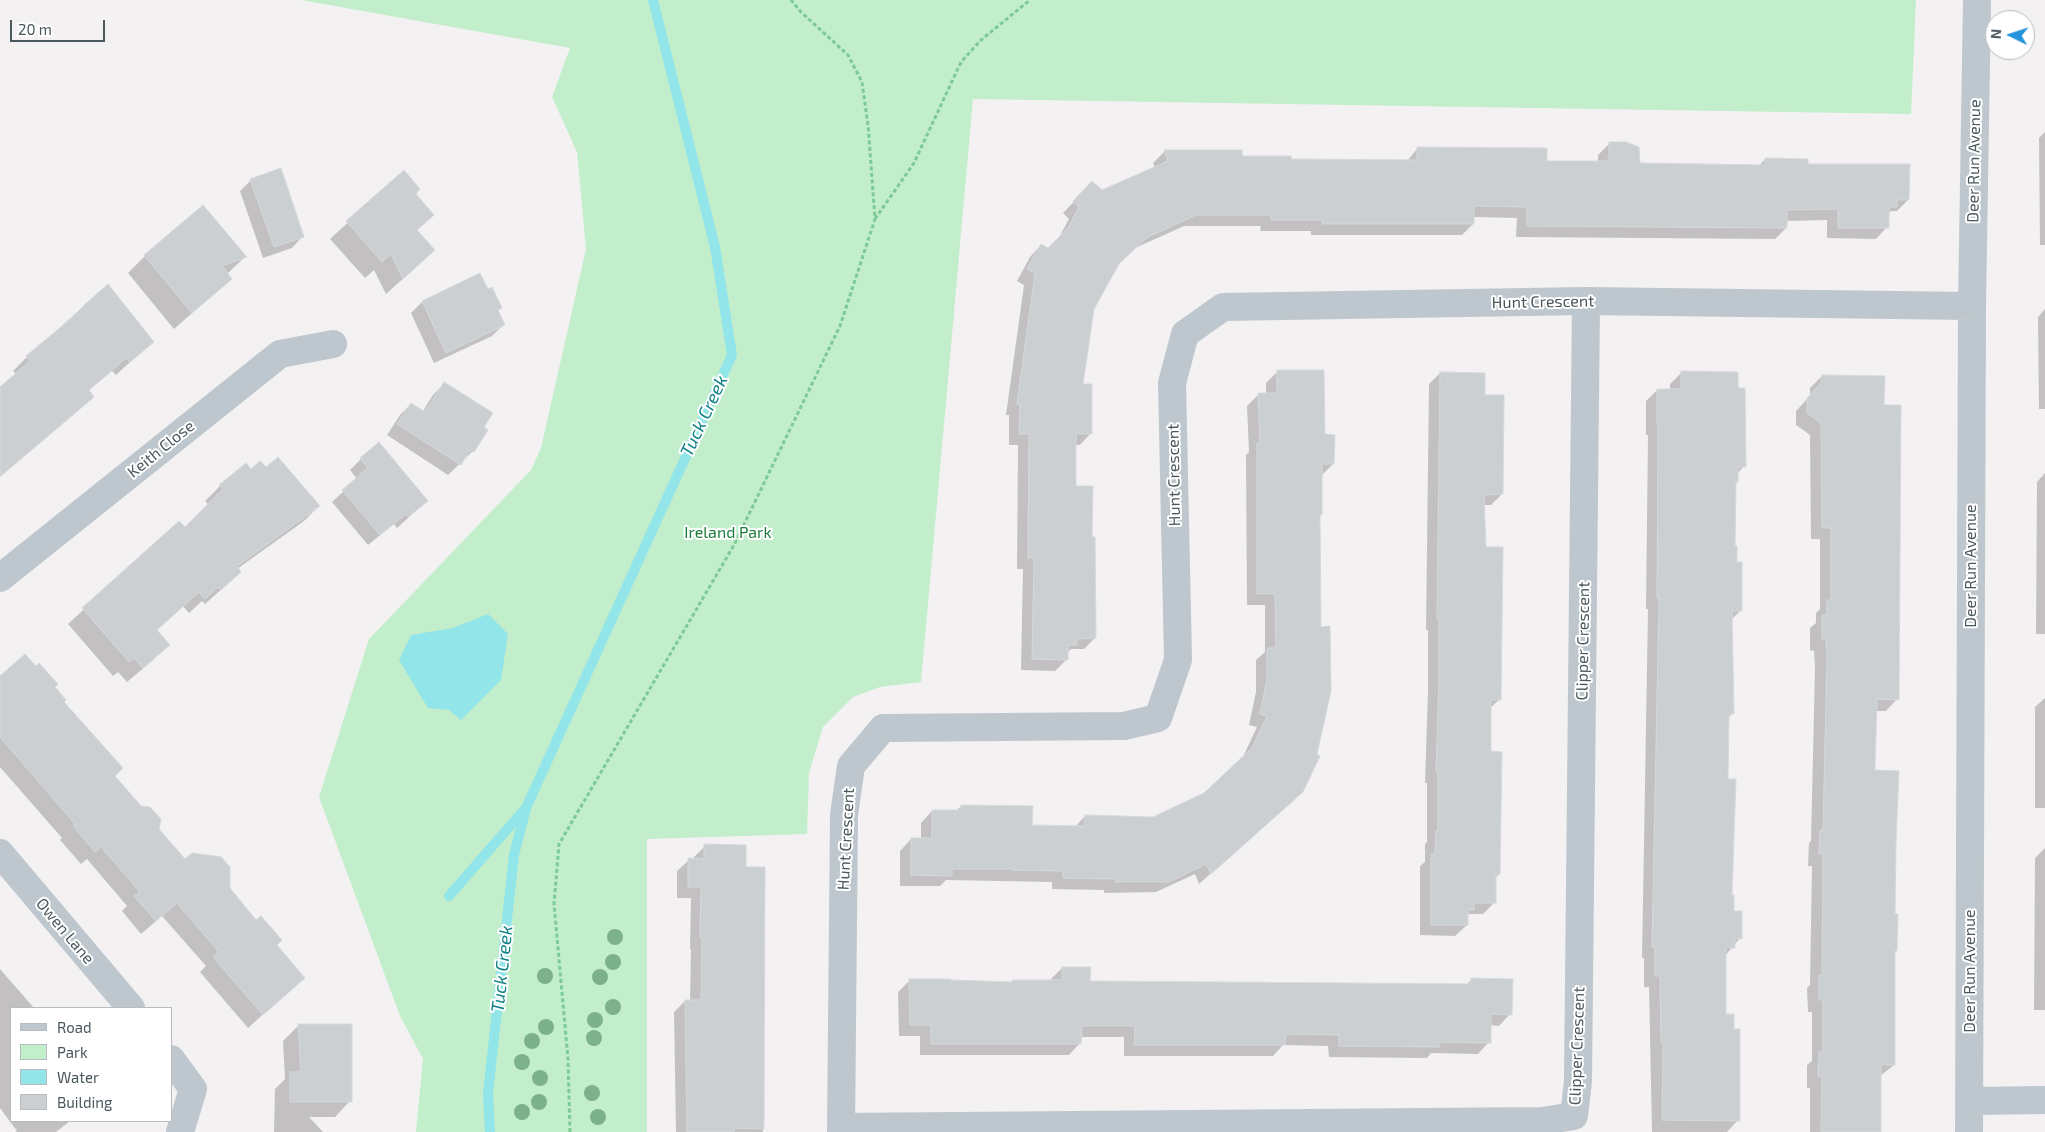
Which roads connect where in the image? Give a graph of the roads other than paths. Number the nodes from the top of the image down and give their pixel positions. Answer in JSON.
{"nodes":[{"id":1,"x":1977,"y":0,"type":"edge"},
{"id":2,"x":1586,"y":301,"type":"junction"},
{"id":3,"x":1972,"y":306,"type":"junction"},
{"id":4,"x":333,"y":344,"type":"dead end"},
{"id":5,"x":0,"y":578,"type":"edge"},
{"id":6,"x":0,"y":853,"type":"edge"},
{"id":7,"x":130,"y":1007,"type":"edge"},
{"id":8,"x":172,"y":1060,"type":"edge"},
{"id":9,"x":2045,"y":1100,"type":"edge"},
{"id":10,"x":1970,"y":1101,"type":"junction"},
{"id":11,"x":841,"y":1130,"type":"edge"},
{"id":12,"x":180,"y":1132,"type":"edge"},
{"id":13,"x":1969,"y":1132,"type":"edge"}],
"edges":[{"from":1,"to":3,"type":"street","name":"Deer Run Avenue"},
{"from":2,"to":3,"type":"street","name":"Hunt Crescent"},
{"from":2,"to":11,"type":"street","name":"Hunt Crescent"},
{"from":2,"to":11,"type":"street","name":"Clipper Crescent"},
{"from":3,"to":10,"type":"street","name":"Deer Run Avenue"},
{"from":4,"to":5,"type":"street","name":"Keith Close"},
{"from":6,"to":7,"type":"street","name":"Owen Lane"},
{"from":8,"to":12,"type":"street"},
{"from":9,"to":10,"type":"street"},
{"from":10,"to":13,"type":"street","name":"Deer Run Avenue"}]}
